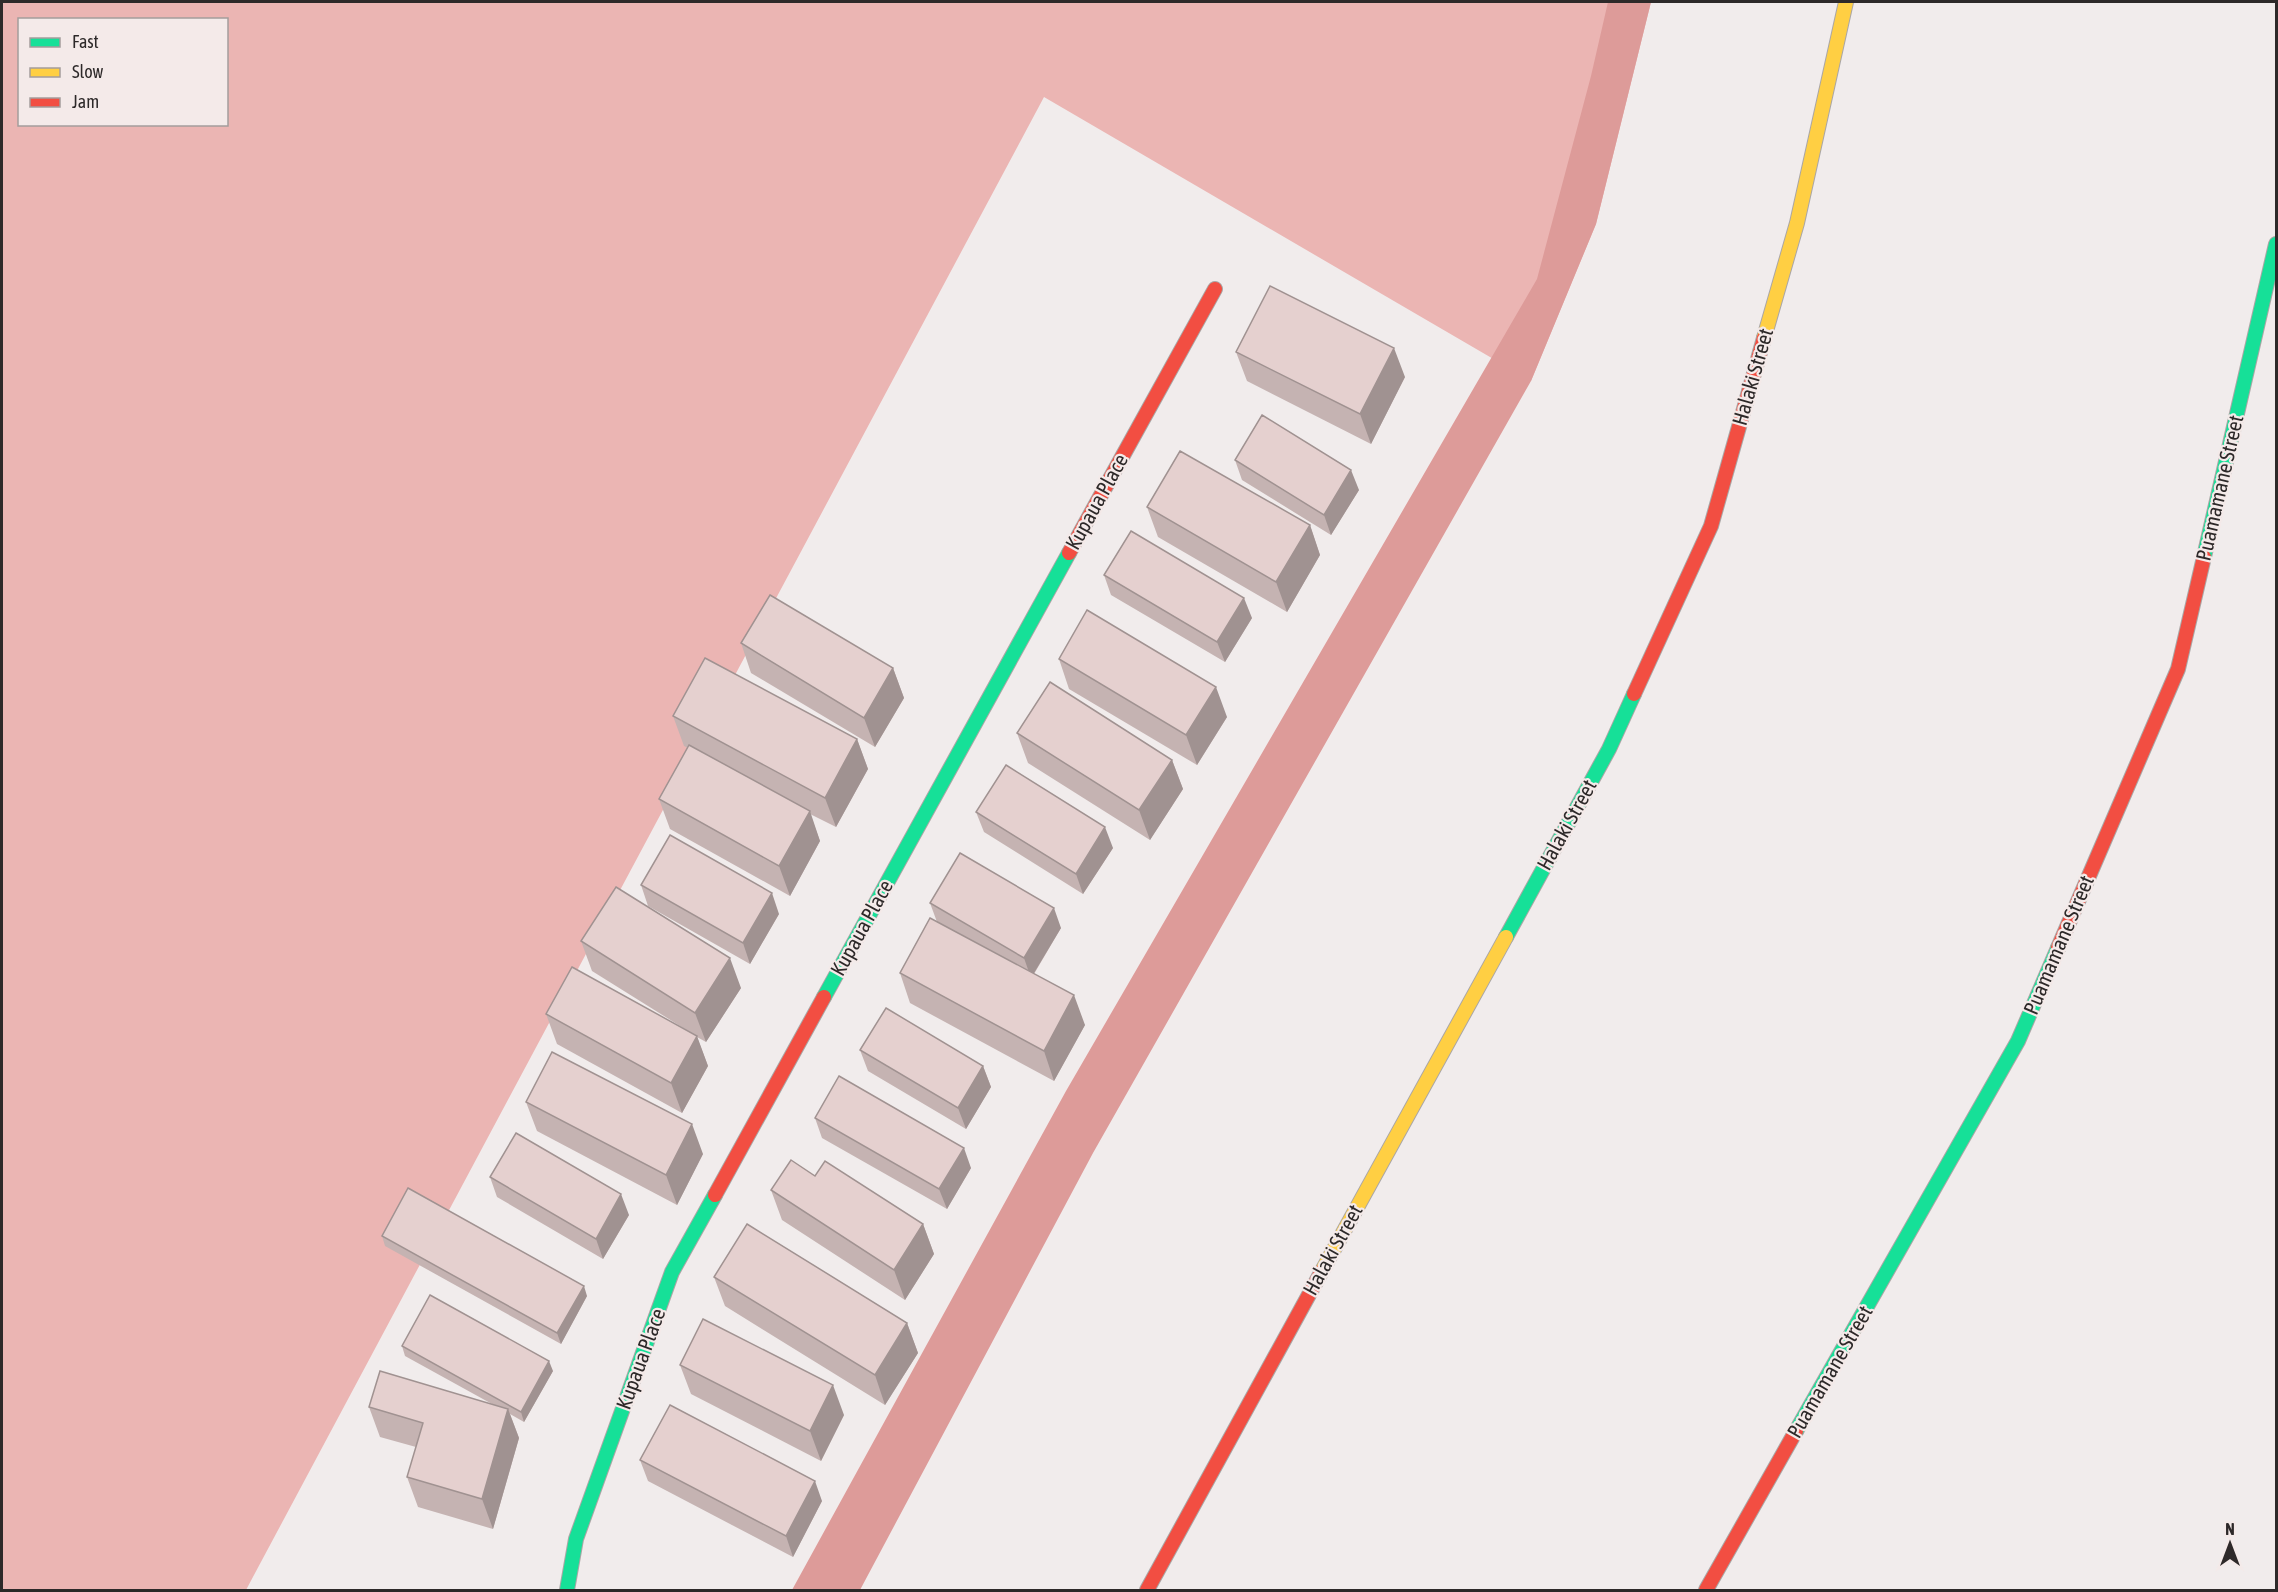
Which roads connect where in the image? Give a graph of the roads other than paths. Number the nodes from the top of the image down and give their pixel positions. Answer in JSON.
{"nodes":[{"id":1,"x":1846,"y":2,"type":"edge"},
{"id":2,"x":2277,"y":244,"type":"edge"},
{"id":3,"x":1215,"y":289,"type":"dead end"},
{"id":4,"x":567,"y":1590,"type":"edge"},
{"id":5,"x":1147,"y":1590,"type":"edge"},
{"id":6,"x":1706,"y":1590,"type":"edge"}],
"edges":[{"from":1,"to":5,"type":"street","name":"Halaki Street"},
{"from":2,"to":6,"type":"street","name":"Puamamane Street"},
{"from":3,"to":4,"type":"street","name":"Kupaua Place"}]}
